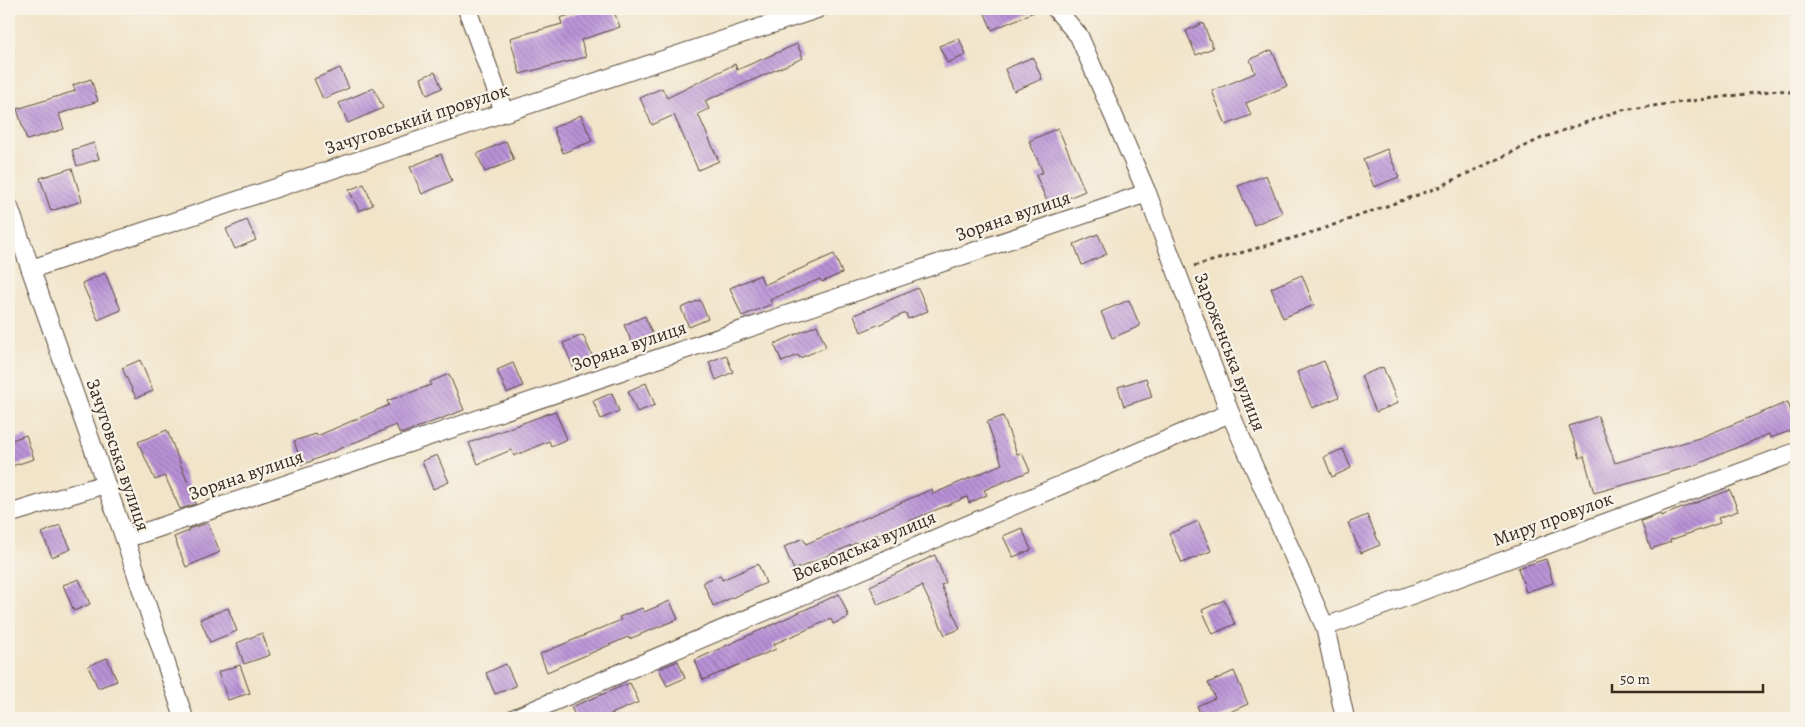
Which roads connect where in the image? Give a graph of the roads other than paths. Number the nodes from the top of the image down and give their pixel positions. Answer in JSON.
{"nodes":[{"id":1,"x":467,"y":9,"type":"edge"},
{"id":2,"x":817,"y":9,"type":"edge"},
{"id":3,"x":1056,"y":9,"type":"edge"},
{"id":4,"x":504,"y":112,"type":"junction"},
{"id":5,"x":1147,"y":193,"type":"junction"},
{"id":6,"x":9,"y":207,"type":"edge"},
{"id":7,"x":31,"y":269,"type":"junction"},
{"id":8,"x":1230,"y":413,"type":"junction"},
{"id":9,"x":1796,"y":452,"type":"edge"},
{"id":10,"x":105,"y":484,"type":"junction"},
{"id":11,"x":9,"y":514,"type":"edge"},
{"id":12,"x":125,"y":539,"type":"junction"},
{"id":13,"x":1325,"y":627,"type":"junction"},
{"id":14,"x":184,"y":718,"type":"edge"},
{"id":15,"x":515,"y":718,"type":"edge"},
{"id":16,"x":1345,"y":718,"type":"edge"}],
"edges":[{"from":1,"to":4,"type":"street"},
{"from":2,"to":4,"type":"street","name":"Зачуговський провулок"},
{"from":3,"to":5,"type":"street","name":"Зароженська вулиця"},
{"from":4,"to":7,"type":"street","name":"Зачуговський провулок"},
{"from":5,"to":8,"type":"street","name":"Зароженська вулиця"},
{"from":5,"to":12,"type":"street","name":"Зоряна вулиця"},
{"from":6,"to":7,"type":"street","name":"Зачуговська вулиця"},
{"from":7,"to":10,"type":"street","name":"Зачуговська вулиця"},
{"from":8,"to":13,"type":"street","name":"Зароженська вулиця"},
{"from":8,"to":15,"type":"street","name":"Воєводська вулиця"},
{"from":9,"to":13,"type":"street","name":"Миру провулок"},
{"from":10,"to":11,"type":"street"},
{"from":10,"to":12,"type":"street","name":"Зачуговська вулиця"},
{"from":12,"to":14,"type":"street","name":"Зачуговська вулиця"},
{"from":13,"to":16,"type":"street","name":"Зароженська вулиця"}]}
